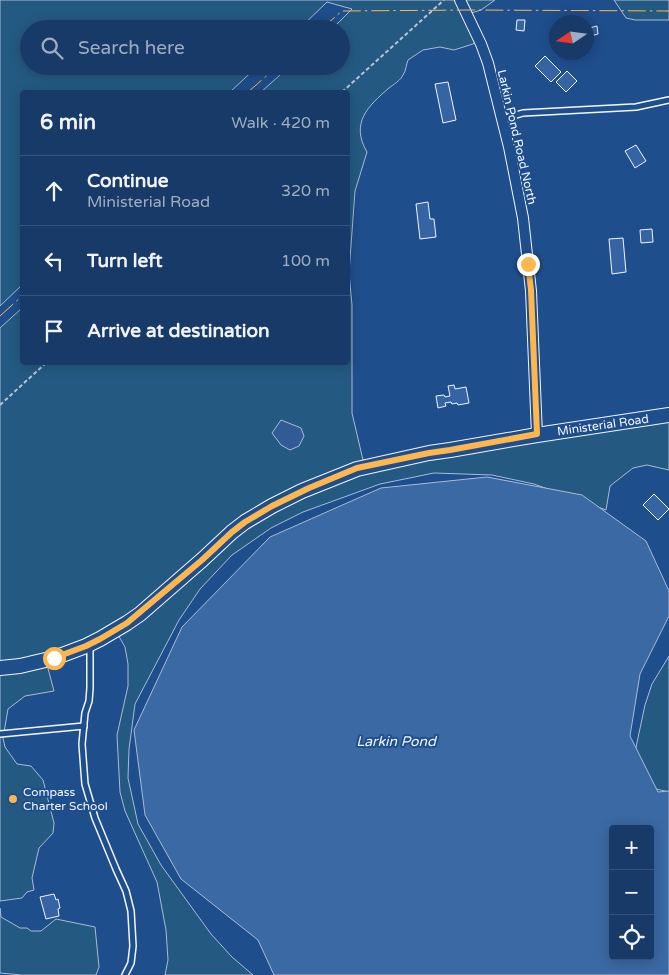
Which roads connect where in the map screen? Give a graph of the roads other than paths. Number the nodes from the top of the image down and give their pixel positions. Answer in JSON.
{"nodes":[{"id":1,"x":460,"y":0,"type":"edge"},
{"id":2,"x":669,"y":100,"type":"edge"},
{"id":3,"x":502,"y":119,"type":"junction"},
{"id":4,"x":669,"y":415,"type":"edge"},
{"id":5,"x":537,"y":434,"type":"junction"},
{"id":6,"x":90,"y":644,"type":"junction"},
{"id":7,"x":0,"y":668,"type":"edge"},
{"id":8,"x":84,"y":726,"type":"junction"},
{"id":9,"x":0,"y":734,"type":"edge"},
{"id":10,"x":125,"y":975,"type":"edge"}],
"edges":[{"from":1,"to":3,"type":"street","name":"Larkin Pond Road North"},
{"from":2,"to":3,"type":"lane"},
{"from":3,"to":5,"type":"street","name":"Larkin Pond Road North"},
{"from":4,"to":5,"type":"main road","name":"Ministerial Road"},
{"from":5,"to":6,"type":"main road","name":"Ministerial Road"},
{"from":6,"to":7,"type":"main road","name":"Ministerial Road"},
{"from":6,"to":8,"type":"lane"},
{"from":8,"to":9,"type":"lane"},
{"from":8,"to":10,"type":"lane"}]}
